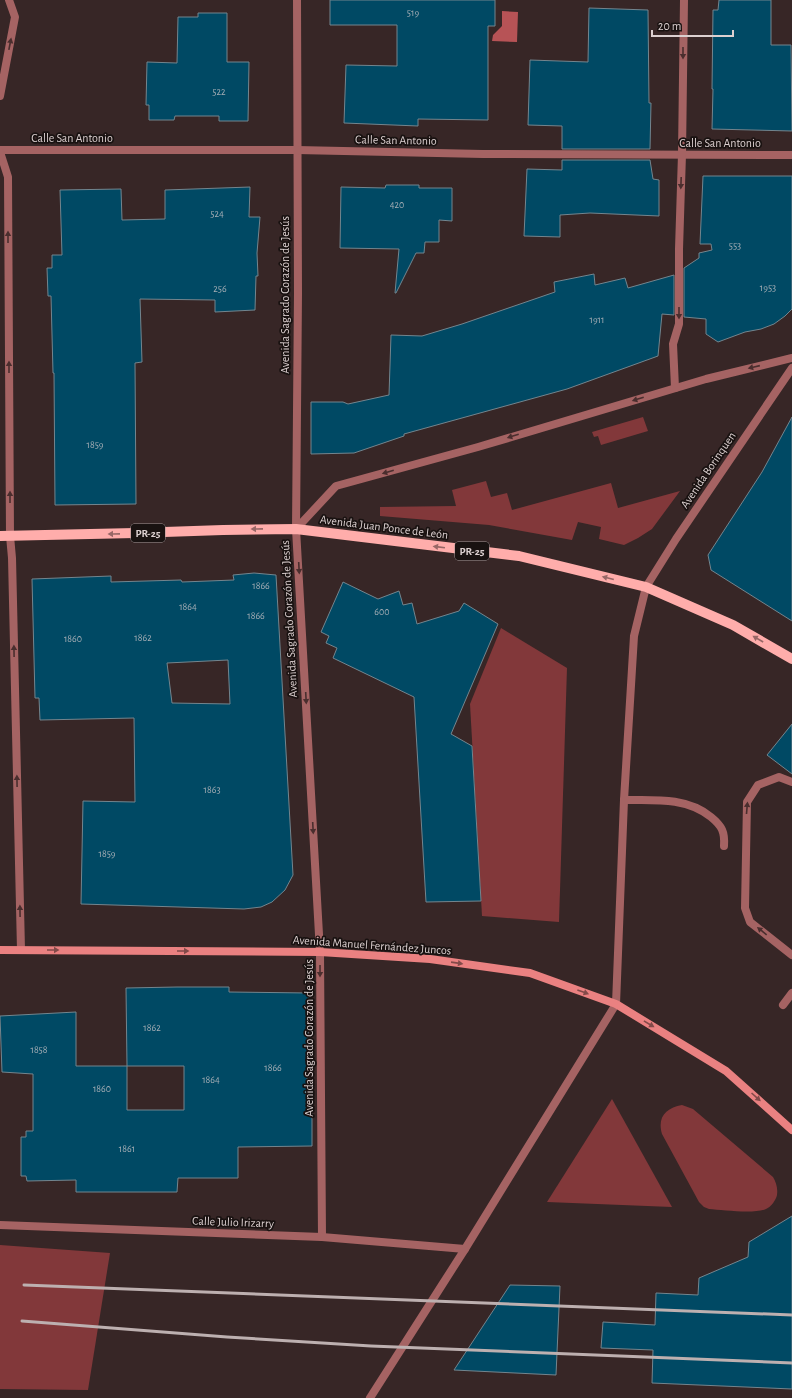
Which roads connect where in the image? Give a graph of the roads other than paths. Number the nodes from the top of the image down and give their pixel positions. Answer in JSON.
{"nodes":[{"id":1,"x":10,"y":0,"type":"edge"},
{"id":2,"x":297,"y":0,"type":"edge"},
{"id":3,"x":684,"y":0,"type":"edge"},
{"id":4,"x":0,"y":96,"type":"edge"},
{"id":5,"x":297,"y":150,"type":"junction"},
{"id":6,"x":0,"y":151,"type":"edge"},
{"id":7,"x":682,"y":154,"type":"junction"},
{"id":8,"x":792,"y":155,"type":"edge"},
{"id":9,"x":792,"y":358,"type":"edge"},
{"id":10,"x":792,"y":368,"type":"edge"},
{"id":11,"x":675,"y":388,"type":"junction"},
{"id":12,"x":296,"y":529,"type":"junction"},
{"id":13,"x":5,"y":536,"type":"edge"},
{"id":14,"x":646,"y":587,"type":"junction"},
{"id":15,"x":792,"y":659,"type":"edge"},
{"id":16,"x":792,"y":782,"type":"edge"},
{"id":17,"x":624,"y":800,"type":"junction"},
{"id":18,"x":724,"y":846,"type":"dead end"},
{"id":19,"x":0,"y":950,"type":"edge"},
{"id":20,"x":21,"y":950,"type":"junction"},
{"id":21,"x":320,"y":952,"type":"junction"},
{"id":22,"x":792,"y":955,"type":"edge"},
{"id":23,"x":792,"y":993,"type":"edge"},
{"id":24,"x":616,"y":1004,"type":"junction"},
{"id":25,"x":783,"y":1005,"type":"dead end"},
{"id":26,"x":792,"y":1130,"type":"edge"},
{"id":27,"x":0,"y":1225,"type":"edge"},
{"id":28,"x":322,"y":1237,"type":"junction"},
{"id":29,"x":465,"y":1250,"type":"junction"},
{"id":30,"x":370,"y":1398,"type":"edge"}],
"edges":[{"from":4,"to":1,"type":"street","one_way":true},
{"from":2,"to":5,"type":"street","name":"Avenida Sagrado Corazón de Jesús"},
{"from":3,"to":7,"type":"street","one_way":true},
{"from":5,"to":6,"type":"street","name":"Calle San Antonio"},
{"from":5,"to":7,"type":"street","name":"Calle San Antonio"},
{"from":5,"to":12,"type":"street","name":"Avenida Sagrado Corazón de Jesús"},
{"from":13,"to":6,"type":"street","one_way":true},
{"from":7,"to":8,"type":"street","name":"Calle San Antonio"},
{"from":7,"to":11,"type":"street","one_way":true},
{"from":9,"to":11,"type":"street","one_way":true},
{"from":10,"to":14,"type":"street","name":"Avenida Borinquen"},
{"from":11,"to":12,"type":"street","one_way":true},
{"from":12,"to":13,"type":"main road","name":"Avenida Juan Ponce de León","number":"PR-25","one_way":true},
{"from":14,"to":12,"type":"main road","name":"Avenida Juan Ponce de León","number":"PR-25","one_way":true},
{"from":12,"to":21,"type":"street","name":"Avenida Sagrado Corazón de Jesús","one_way":true},
{"from":20,"to":13,"type":"street","one_way":true},
{"from":15,"to":14,"type":"main road","name":"Avenida Juan Ponce de León","number":"PR-25","one_way":true},
{"from":14,"to":17,"type":"street","name":"Avenida Borinquen"},
{"from":22,"to":16,"type":"street","one_way":true},
{"from":17,"to":18,"type":"street"},
{"from":17,"to":24,"type":"street","name":"Avenida Borinquen"},
{"from":19,"to":20,"type":"main road","name":"Avenida Manuel Fernández Juncos"},
{"from":20,"to":21,"type":"main road","name":"Avenida Manuel Fernández Juncos","one_way":true},
{"from":21,"to":24,"type":"main road","name":"Avenida Manuel Fernández Juncos","one_way":true},
{"from":21,"to":28,"type":"street","name":"Avenida Sagrado Corazón de Jesús","one_way":true},
{"from":23,"to":25,"type":"street"},
{"from":24,"to":26,"type":"main road","name":"Avenida Manuel Fernández Juncos","one_way":true},
{"from":24,"to":29,"type":"street"},
{"from":27,"to":28,"type":"street","name":"Calle Julio Irizarry"},
{"from":28,"to":29,"type":"street","name":"Calle Julio Irizarry"},
{"from":29,"to":30,"type":"street"}]}
